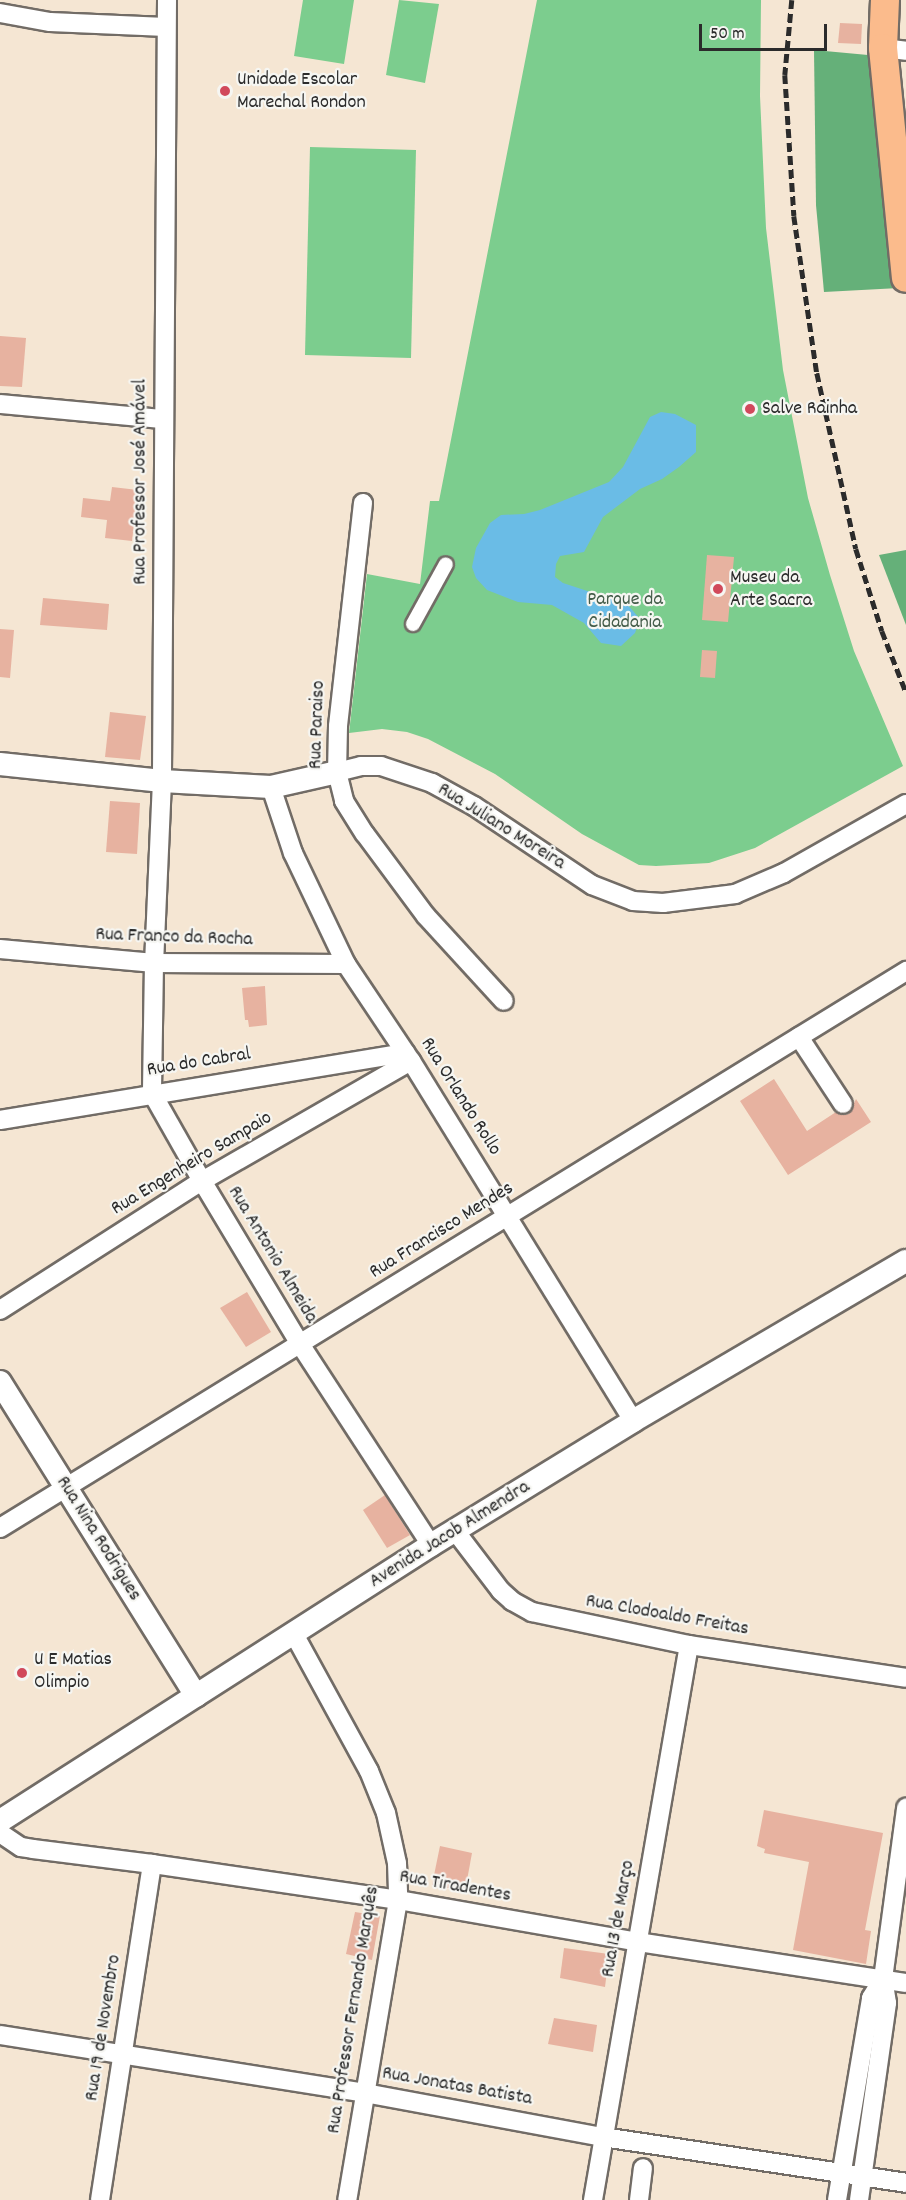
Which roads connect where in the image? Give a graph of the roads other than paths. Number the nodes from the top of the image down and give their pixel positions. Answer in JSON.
{"nodes":[{"id":1,"x":167,"y":0,"type":"edge"},
{"id":2,"x":885,"y":0,"type":"edge"},
{"id":3,"x":0,"y":13,"type":"edge"},
{"id":4,"x":166,"y":27,"type":"junction"},
{"id":5,"x":894,"y":50,"type":"edge"},
{"id":6,"x":906,"y":279,"type":"edge"},
{"id":7,"x":0,"y":404,"type":"edge"},
{"id":8,"x":163,"y":419,"type":"junction"},
{"id":9,"x":363,"y":503,"type":"dead end"},
{"id":10,"x":446,"y":564,"type":"dead end"},
{"id":11,"x":447,"y":580,"type":"dead end"},
{"id":12,"x":0,"y":764,"type":"edge"},
{"id":13,"x":337,"y":772,"type":"junction"},
{"id":14,"x":162,"y":781,"type":"junction"},
{"id":15,"x":271,"y":787,"type":"junction"},
{"id":16,"x":906,"y":804,"type":"edge"},
{"id":17,"x":0,"y":949,"type":"edge"},
{"id":18,"x":154,"y":963,"type":"junction"},
{"id":19,"x":346,"y":964,"type":"junction"},
{"id":20,"x":906,"y":971,"type":"edge"},
{"id":21,"x":504,"y":1001,"type":"dead end"},
{"id":22,"x":800,"y":1037,"type":"junction"},
{"id":23,"x":409,"y":1057,"type":"junction"},
{"id":24,"x":153,"y":1093,"type":"junction"},
{"id":25,"x":843,"y":1104,"type":"dead end"},
{"id":26,"x":0,"y":1120,"type":"edge"},
{"id":27,"x":201,"y":1181,"type":"junction"},
{"id":28,"x":509,"y":1216,"type":"junction"},
{"id":29,"x":906,"y":1261,"type":"edge"},
{"id":30,"x":0,"y":1310,"type":"edge"},
{"id":31,"x":300,"y":1344,"type":"junction"},
{"id":32,"x":0,"y":1382,"type":"edge"},
{"id":33,"x":633,"y":1421,"type":"junction"},
{"id":34,"x":66,"y":1487,"type":"junction"},
{"id":35,"x":0,"y":1528,"type":"edge"},
{"id":36,"x":456,"y":1532,"type":"junction"},
{"id":37,"x":431,"y":1545,"type":"junction"},
{"id":38,"x":294,"y":1634,"type":"junction"},
{"id":39,"x":688,"y":1645,"type":"junction"},
{"id":40,"x":906,"y":1678,"type":"edge"},
{"id":41,"x":196,"y":1696,"type":"junction"},
{"id":42,"x":906,"y":1808,"type":"edge"},
{"id":43,"x":0,"y":1821,"type":"edge"},
{"id":44,"x":0,"y":1833,"type":"edge"},
{"id":45,"x":152,"y":1864,"type":"junction"},
{"id":46,"x":398,"y":1900,"type":"junction"},
{"id":47,"x":638,"y":1942,"type":"junction"},
{"id":48,"x":883,"y":1979,"type":"junction"},
{"id":49,"x":906,"y":1983,"type":"edge"},
{"id":50,"x":0,"y":2035,"type":"edge"},
{"id":51,"x":122,"y":2054,"type":"junction"},
{"id":52,"x":365,"y":2093,"type":"junction"},
{"id":53,"x":603,"y":2137,"type":"junction"},
{"id":54,"x":643,"y":2168,"type":"dead end"},
{"id":55,"x":841,"y":2175,"type":"junction"},
{"id":56,"x":863,"y":2176,"type":"junction"},
{"id":57,"x":906,"y":2183,"type":"edge"},
{"id":58,"x":100,"y":2200,"type":"edge"},
{"id":59,"x":347,"y":2200,"type":"edge"},
{"id":60,"x":593,"y":2200,"type":"edge"},
{"id":61,"x":639,"y":2200,"type":"edge"},
{"id":62,"x":837,"y":2200,"type":"edge"},
{"id":63,"x":859,"y":2200,"type":"edge"}],
"edges":[{"from":1,"to":4,"type":"street","name":"Rua Professor José Amável"},
{"from":2,"to":5,"type":"main road"},
{"from":3,"to":4,"type":"street"},
{"from":4,"to":8,"type":"street","name":"Rua Professor José Amável"},
{"from":5,"to":6,"type":"main road"},
{"from":7,"to":8,"type":"street"},
{"from":8,"to":14,"type":"street","name":"Rua Professor José Amável"},
{"from":9,"to":13,"type":"street","name":"Rua Paraiso"},
{"from":10,"to":11,"type":"street"},
{"from":12,"to":14,"type":"street","name":"Rua Juliano Moreira"},
{"from":13,"to":15,"type":"street","name":"Rua Juliano Moreira"},
{"from":13,"to":16,"type":"street","name":"Rua Juliano Moreira"},
{"from":13,"to":21,"type":"street","name":"Rua Paraiso"},
{"from":14,"to":15,"type":"street","name":"Rua Juliano Moreira"},
{"from":14,"to":18,"type":"street","name":"Rua Professor José Amável"},
{"from":15,"to":19,"type":"street","name":"Rua Orlando Rollo"},
{"from":17,"to":18,"type":"street","name":"Rua Franco da Rocha"},
{"from":18,"to":19,"type":"street","name":"Rua Franco da Rocha"},
{"from":18,"to":24,"type":"street","name":"Rua Antonio Almeida"},
{"from":19,"to":23,"type":"street","name":"Rua Orlando Rollo"},
{"from":20,"to":22,"type":"street","name":"Rua Francisco Mendes"},
{"from":22,"to":25,"type":"street"},
{"from":22,"to":28,"type":"street","name":"Rua Francisco Mendes"},
{"from":23,"to":24,"type":"street","name":"Rua do Cabral"},
{"from":23,"to":27,"type":"street","name":"Rua Engenheiro Sampaio"},
{"from":23,"to":28,"type":"street","name":"Rua Orlando Rollo"},
{"from":24,"to":26,"type":"street","name":"Rua do Cabral"},
{"from":24,"to":27,"type":"street","name":"Rua Antonio Almeida"},
{"from":27,"to":30,"type":"street","name":"Rua Engenheiro Sampaio"},
{"from":27,"to":31,"type":"street","name":"Rua Antonio Almeida"},
{"from":28,"to":31,"type":"street","name":"Rua Francisco Mendes"},
{"from":28,"to":33,"type":"street","name":"Rua Orlando Rollo"},
{"from":29,"to":33,"type":"street","name":"Avenida Jacob Almendra"},
{"from":31,"to":34,"type":"street","name":"Rua Francisco Mendes"},
{"from":31,"to":37,"type":"street","name":"Rua Antonio Almeida"},
{"from":32,"to":34,"type":"street","name":"Rua Nina Rodrigues"},
{"from":33,"to":36,"type":"street","name":"Avenida Jacob Almendra"},
{"from":34,"to":35,"type":"street","name":"Rua Francisco Mendes"},
{"from":34,"to":41,"type":"street","name":"Rua Nina Rodrigues"},
{"from":36,"to":37,"type":"street","name":"Avenida Jacob Almendra"},
{"from":36,"to":39,"type":"street","name":"Rua Clodoaldo Freitas"},
{"from":37,"to":38,"type":"street","name":"Avenida Jacob Almendra"},
{"from":38,"to":41,"type":"street","name":"Avenida Jacob Almendra"},
{"from":38,"to":46,"type":"street","name":"Rua Professor Fernando Marquês"},
{"from":39,"to":40,"type":"street","name":"Rua Clodoaldo Freitas"},
{"from":39,"to":47,"type":"street","name":"Rua 13 de Março"},
{"from":41,"to":43,"type":"street","name":"Avenida Jacob Almendra"},
{"from":42,"to":48,"type":"street"},
{"from":44,"to":45,"type":"street","name":"Rua Tiradentes"},
{"from":45,"to":46,"type":"street","name":"Rua Tiradentes"},
{"from":45,"to":51,"type":"street","name":"Rua 19 de Novembro"},
{"from":46,"to":47,"type":"street","name":"Rua Tiradentes"},
{"from":46,"to":52,"type":"street","name":"Rua Professor Fernando Marquês"},
{"from":47,"to":48,"type":"street","name":"Rua Tiradentes"},
{"from":47,"to":53,"type":"street","name":"Rua 13 de Março"},
{"from":48,"to":49,"type":"street","name":"Rua Tiradentes"},
{"from":48,"to":55,"type":"street"},
{"from":48,"to":56,"type":"street"},
{"from":50,"to":51,"type":"street","name":"Rua Jonatas Batista"},
{"from":51,"to":52,"type":"street","name":"Rua Jonatas Batista"},
{"from":51,"to":58,"type":"street","name":"Rua 19 de Novembro"},
{"from":52,"to":53,"type":"street","name":"Rua Jonatas Batista"},
{"from":52,"to":59,"type":"street","name":"Rua Professor Fernando Marquês"},
{"from":53,"to":55,"type":"street","name":"Rua Jonatas Batista"},
{"from":53,"to":60,"type":"street","name":"Rua 13 de Março"},
{"from":54,"to":61,"type":"street"},
{"from":55,"to":56,"type":"street","name":"Rua Jonatas Batista"},
{"from":55,"to":62,"type":"street"},
{"from":56,"to":57,"type":"street","name":"Rua Jonatas Batista"},
{"from":56,"to":63,"type":"street"}]}
